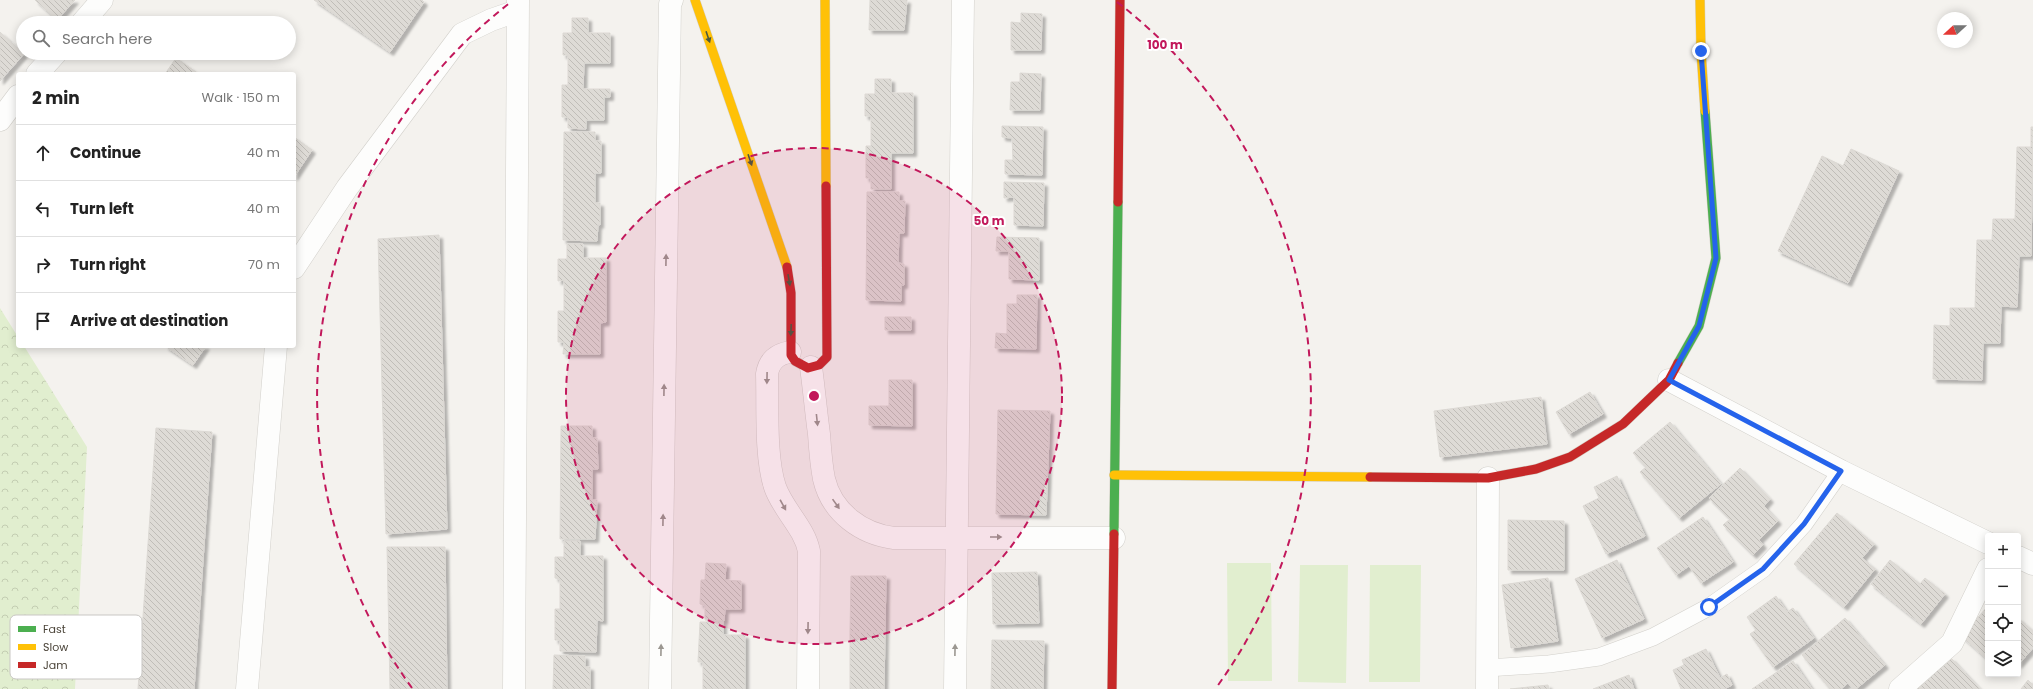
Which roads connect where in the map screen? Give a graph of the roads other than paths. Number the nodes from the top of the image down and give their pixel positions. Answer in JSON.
{"nodes":[{"id":1,"x":102,"y":0,"type":"edge"},
{"id":2,"x":672,"y":0,"type":"edge"},
{"id":3,"x":695,"y":0,"type":"edge"},
{"id":4,"x":825,"y":0,"type":"edge"},
{"id":5,"x":963,"y":0,"type":"edge"},
{"id":6,"x":1120,"y":0,"type":"edge"},
{"id":7,"x":1700,"y":0,"type":"edge"},
{"id":8,"x":518,"y":5,"type":"edge"},
{"id":9,"x":88,"y":16,"type":"edge"},
{"id":10,"x":50,"y":60,"type":"edge"},
{"id":11,"x":39,"y":72,"type":"edge"},
{"id":12,"x":16,"y":99,"type":"edge"},
{"id":13,"x":0,"y":120,"type":"edge"},
{"id":14,"x":296,"y":265,"type":"edge"},
{"id":15,"x":276,"y":348,"type":"edge"},
{"id":16,"x":790,"y":352,"type":"junction"},
{"id":17,"x":811,"y":367,"type":"junction"},
{"id":18,"x":1669,"y":380,"type":"junction"},
{"id":19,"x":1841,"y":471,"type":"junction"},
{"id":20,"x":1114,"y":475,"type":"junction"},
{"id":21,"x":1488,"y":478,"type":"junction"},
{"id":22,"x":957,"y":537,"type":"junction"},
{"id":23,"x":1114,"y":538,"type":"junction"},
{"id":24,"x":1985,"y":542,"type":"edge"},
{"id":25,"x":2021,"y":558,"type":"edge"},
{"id":26,"x":2033,"y":564,"type":"edge"},
{"id":27,"x":1985,"y":575,"type":"edge"},
{"id":28,"x":1487,"y":668,"type":"junction"},
{"id":29,"x":247,"y":689,"type":"edge"},
{"id":30,"x":514,"y":689,"type":"edge"},
{"id":31,"x":660,"y":689,"type":"edge"},
{"id":32,"x":808,"y":689,"type":"edge"},
{"id":33,"x":955,"y":689,"type":"edge"},
{"id":34,"x":1112,"y":689,"type":"edge"},
{"id":35,"x":1487,"y":689,"type":"edge"},
{"id":36,"x":1900,"y":689,"type":"edge"}],
"edges":[{"from":1,"to":9,"type":"street"},
{"from":31,"to":2,"type":"street","one_way":true},
{"from":3,"to":16,"type":"street","one_way":true},
{"from":4,"to":17,"type":"street"},
{"from":5,"to":22,"type":"street"},
{"from":6,"to":20,"type":"street"},
{"from":7,"to":18,"type":"street"},
{"from":8,"to":14,"type":"street"},
{"from":8,"to":30,"type":"street"},
{"from":10,"to":11,"type":"street"},
{"from":12,"to":13,"type":"street"},
{"from":15,"to":29,"type":"street"},
{"from":16,"to":17,"type":"street"},
{"from":16,"to":32,"type":"street","one_way":true},
{"from":17,"to":22,"type":"street","one_way":true},
{"from":18,"to":19,"type":"street"},
{"from":18,"to":21,"type":"street"},
{"from":19,"to":24,"type":"street"},
{"from":19,"to":28,"type":"lane"},
{"from":20,"to":21,"type":"street"},
{"from":20,"to":23,"type":"street"},
{"from":21,"to":28,"type":"street"},
{"from":22,"to":23,"type":"street","one_way":true},
{"from":33,"to":22,"type":"street","one_way":true},
{"from":23,"to":34,"type":"street"},
{"from":25,"to":26,"type":"street"},
{"from":27,"to":36,"type":"street"},
{"from":28,"to":35,"type":"street"}]}
